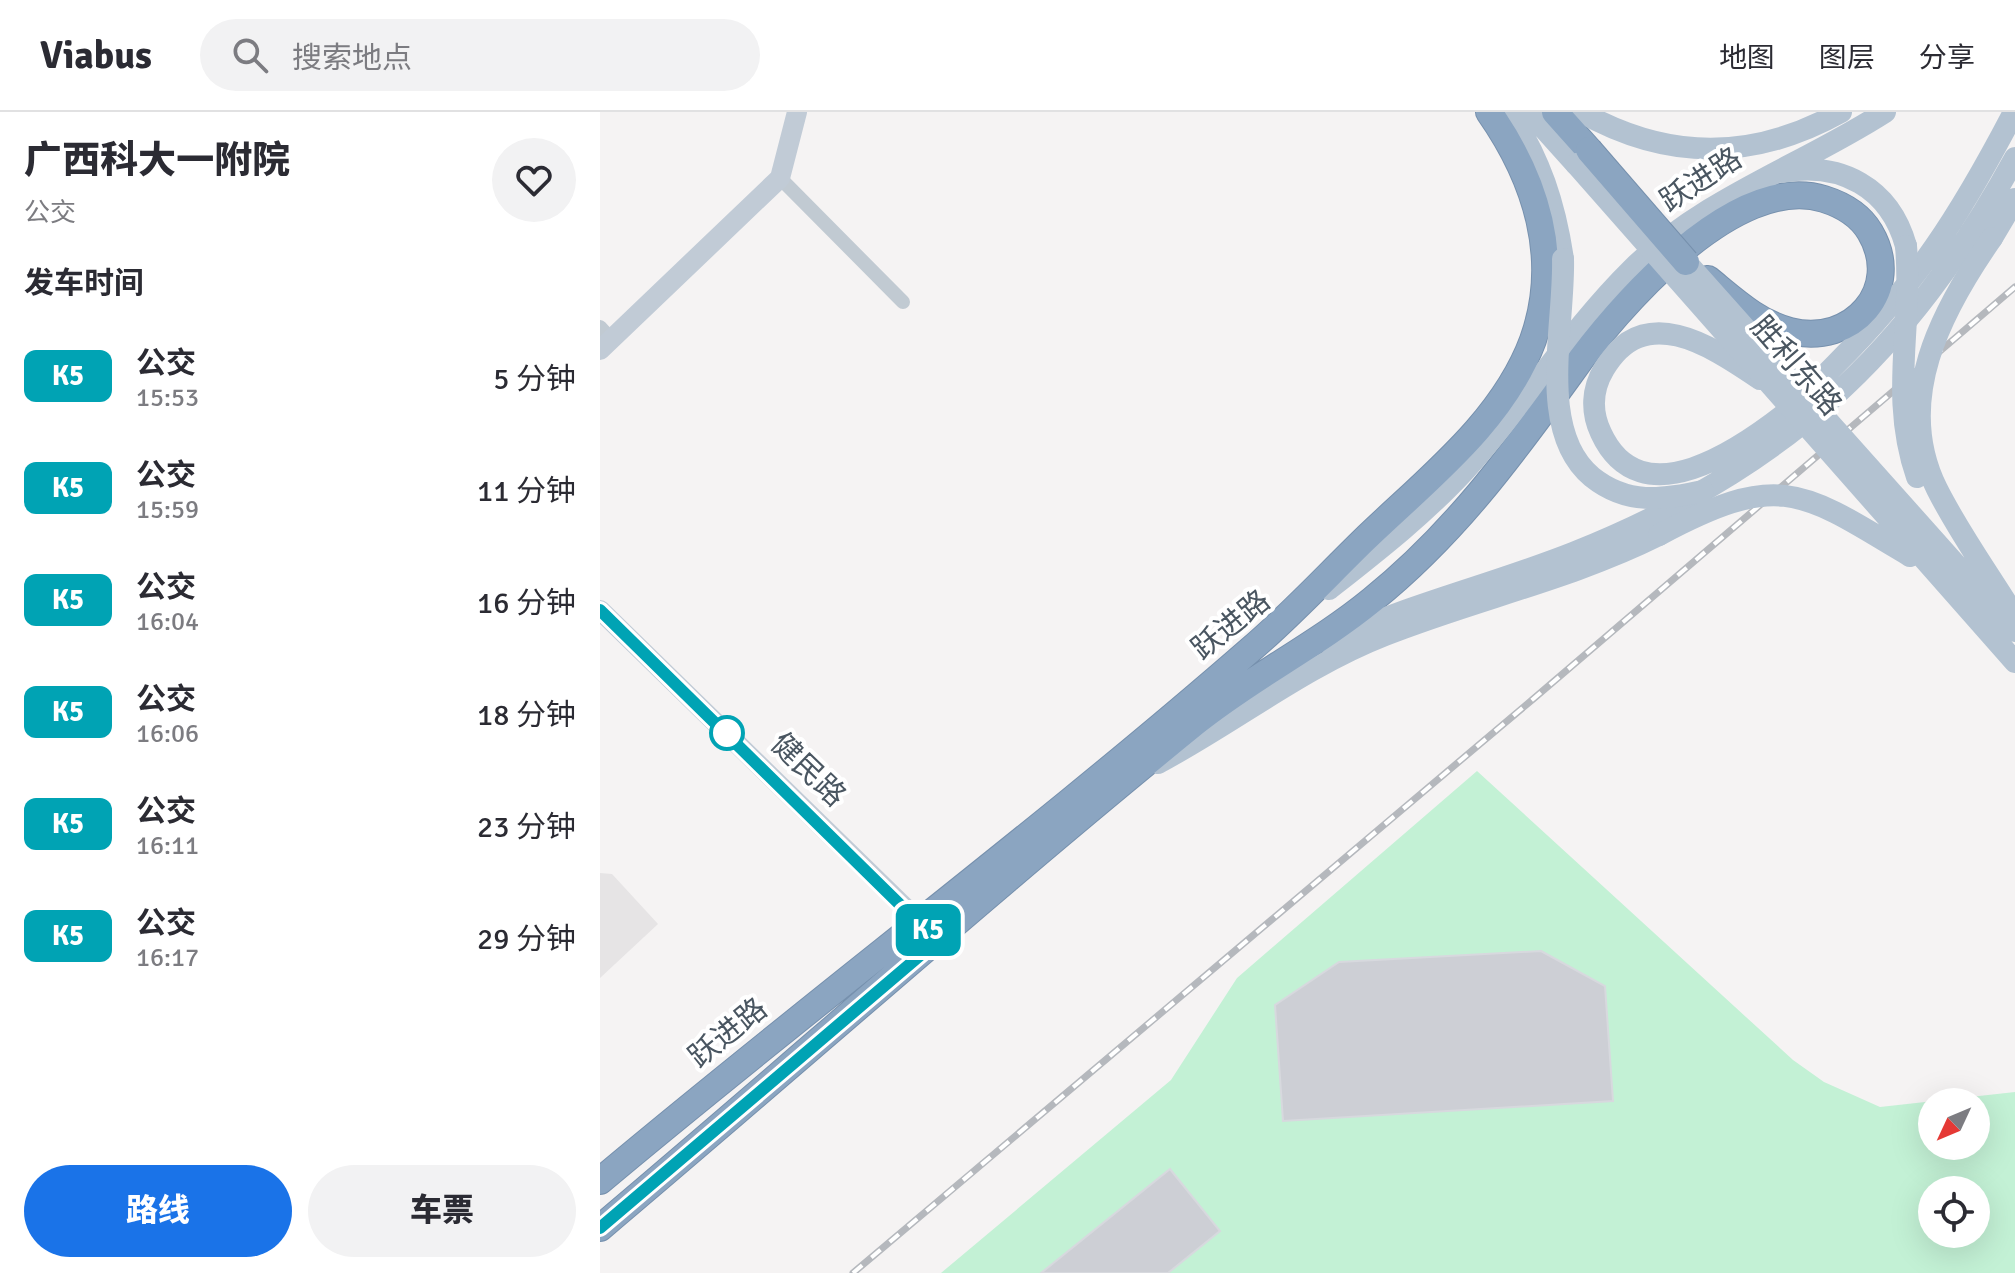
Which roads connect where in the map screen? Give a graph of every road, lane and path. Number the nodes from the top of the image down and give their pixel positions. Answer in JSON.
{"nodes":[{"id":1,"x":797,"y":112,"type":"edge"},
{"id":2,"x":1489,"y":112,"type":"edge"},
{"id":3,"x":1509,"y":112,"type":"edge"},
{"id":4,"x":1529,"y":112,"type":"edge"},
{"id":5,"x":1555,"y":112,"type":"edge"},
{"id":6,"x":1581,"y":112,"type":"edge"},
{"id":7,"x":1841,"y":112,"type":"edge"},
{"id":8,"x":1885,"y":112,"type":"edge"},
{"id":9,"x":2014,"y":112,"type":"edge"},
{"id":10,"x":2015,"y":158,"type":"edge"},
{"id":11,"x":1769,"y":174,"type":"junction"},
{"id":12,"x":780,"y":178,"type":"junction"},
{"id":13,"x":2015,"y":199,"type":"edge"},
{"id":14,"x":1686,"y":262,"type":"junction"},
{"id":15,"x":1639,"y":277,"type":"junction"},
{"id":16,"x":903,"y":302,"type":"dead end"},
{"id":17,"x":604,"y":339,"type":"edge"},
{"id":18,"x":1768,"y":384,"type":"junction"},
{"id":19,"x":1703,"y":491,"type":"junction"},
{"id":20,"x":1930,"y":568,"type":"junction"},
{"id":21,"x":600,"y":610,"type":"edge"},
{"id":22,"x":2015,"y":617,"type":"edge"},
{"id":23,"x":600,"y":629,"type":"edge"},
{"id":24,"x":2015,"y":631,"type":"edge"},
{"id":25,"x":1252,"y":649,"type":"junction"},
{"id":26,"x":2015,"y":662,"type":"edge"},
{"id":27,"x":1281,"y":672,"type":"junction"},
{"id":28,"x":924,"y":936,"type":"junction"},
{"id":29,"x":600,"y":1181,"type":"edge"},
{"id":30,"x":600,"y":1228,"type":"edge"}],
"edges":[{"from":1,"to":12,"type":"main road"},
{"from":2,"to":25,"type":"highway"},
{"from":3,"to":19,"type":"main road","bridge":true},
{"from":4,"to":18,"type":"main road","name":"胜利东路","bridge":true},
{"from":5,"to":14,"type":"highway","name":"胜利东路","bridge":true},
{"from":6,"to":7,"type":"main road"},
{"from":8,"to":11,"type":"main road","name":"跃进路"},
{"from":9,"to":18,"type":"main road","bridge":true},
{"from":10,"to":19,"type":"main road","name":"跃进路","bridge":true},
{"from":11,"to":15,"type":"main road","name":"跃进路","bridge":true},
{"from":11,"to":22,"type":"main road","bridge":true},
{"from":12,"to":16,"type":"street"},
{"from":12,"to":17,"type":"main road"},
{"from":13,"to":22,"type":"main road","bridge":true},
{"from":14,"to":15,"type":"highway","bridge":true},
{"from":14,"to":24,"type":"main road","name":"胜利东路","bridge":true},
{"from":15,"to":25,"type":"main road","name":"跃进路"},
{"from":15,"to":27,"type":"highway"},
{"from":18,"to":20,"type":"main road","name":"胜利东路","bridge":true},
{"from":19,"to":27,"type":"main road","name":"跃进路","bridge":true},
{"from":20,"to":26,"type":"main road","name":"胜利东路","bridge":true},
{"from":20,"to":27,"type":"main road","bridge":true},
{"from":21,"to":28,"type":"main road","name":"健民路"},
{"from":23,"to":28,"type":"main road","name":"健民路"},
{"from":25,"to":28,"type":"highway","name":"跃进路"},
{"from":27,"to":28,"type":"highway","name":"跃进路"},
{"from":28,"to":29,"type":"highway","name":"跃进路"},
{"from":28,"to":30,"type":"highway","name":"跃进路"}]}
